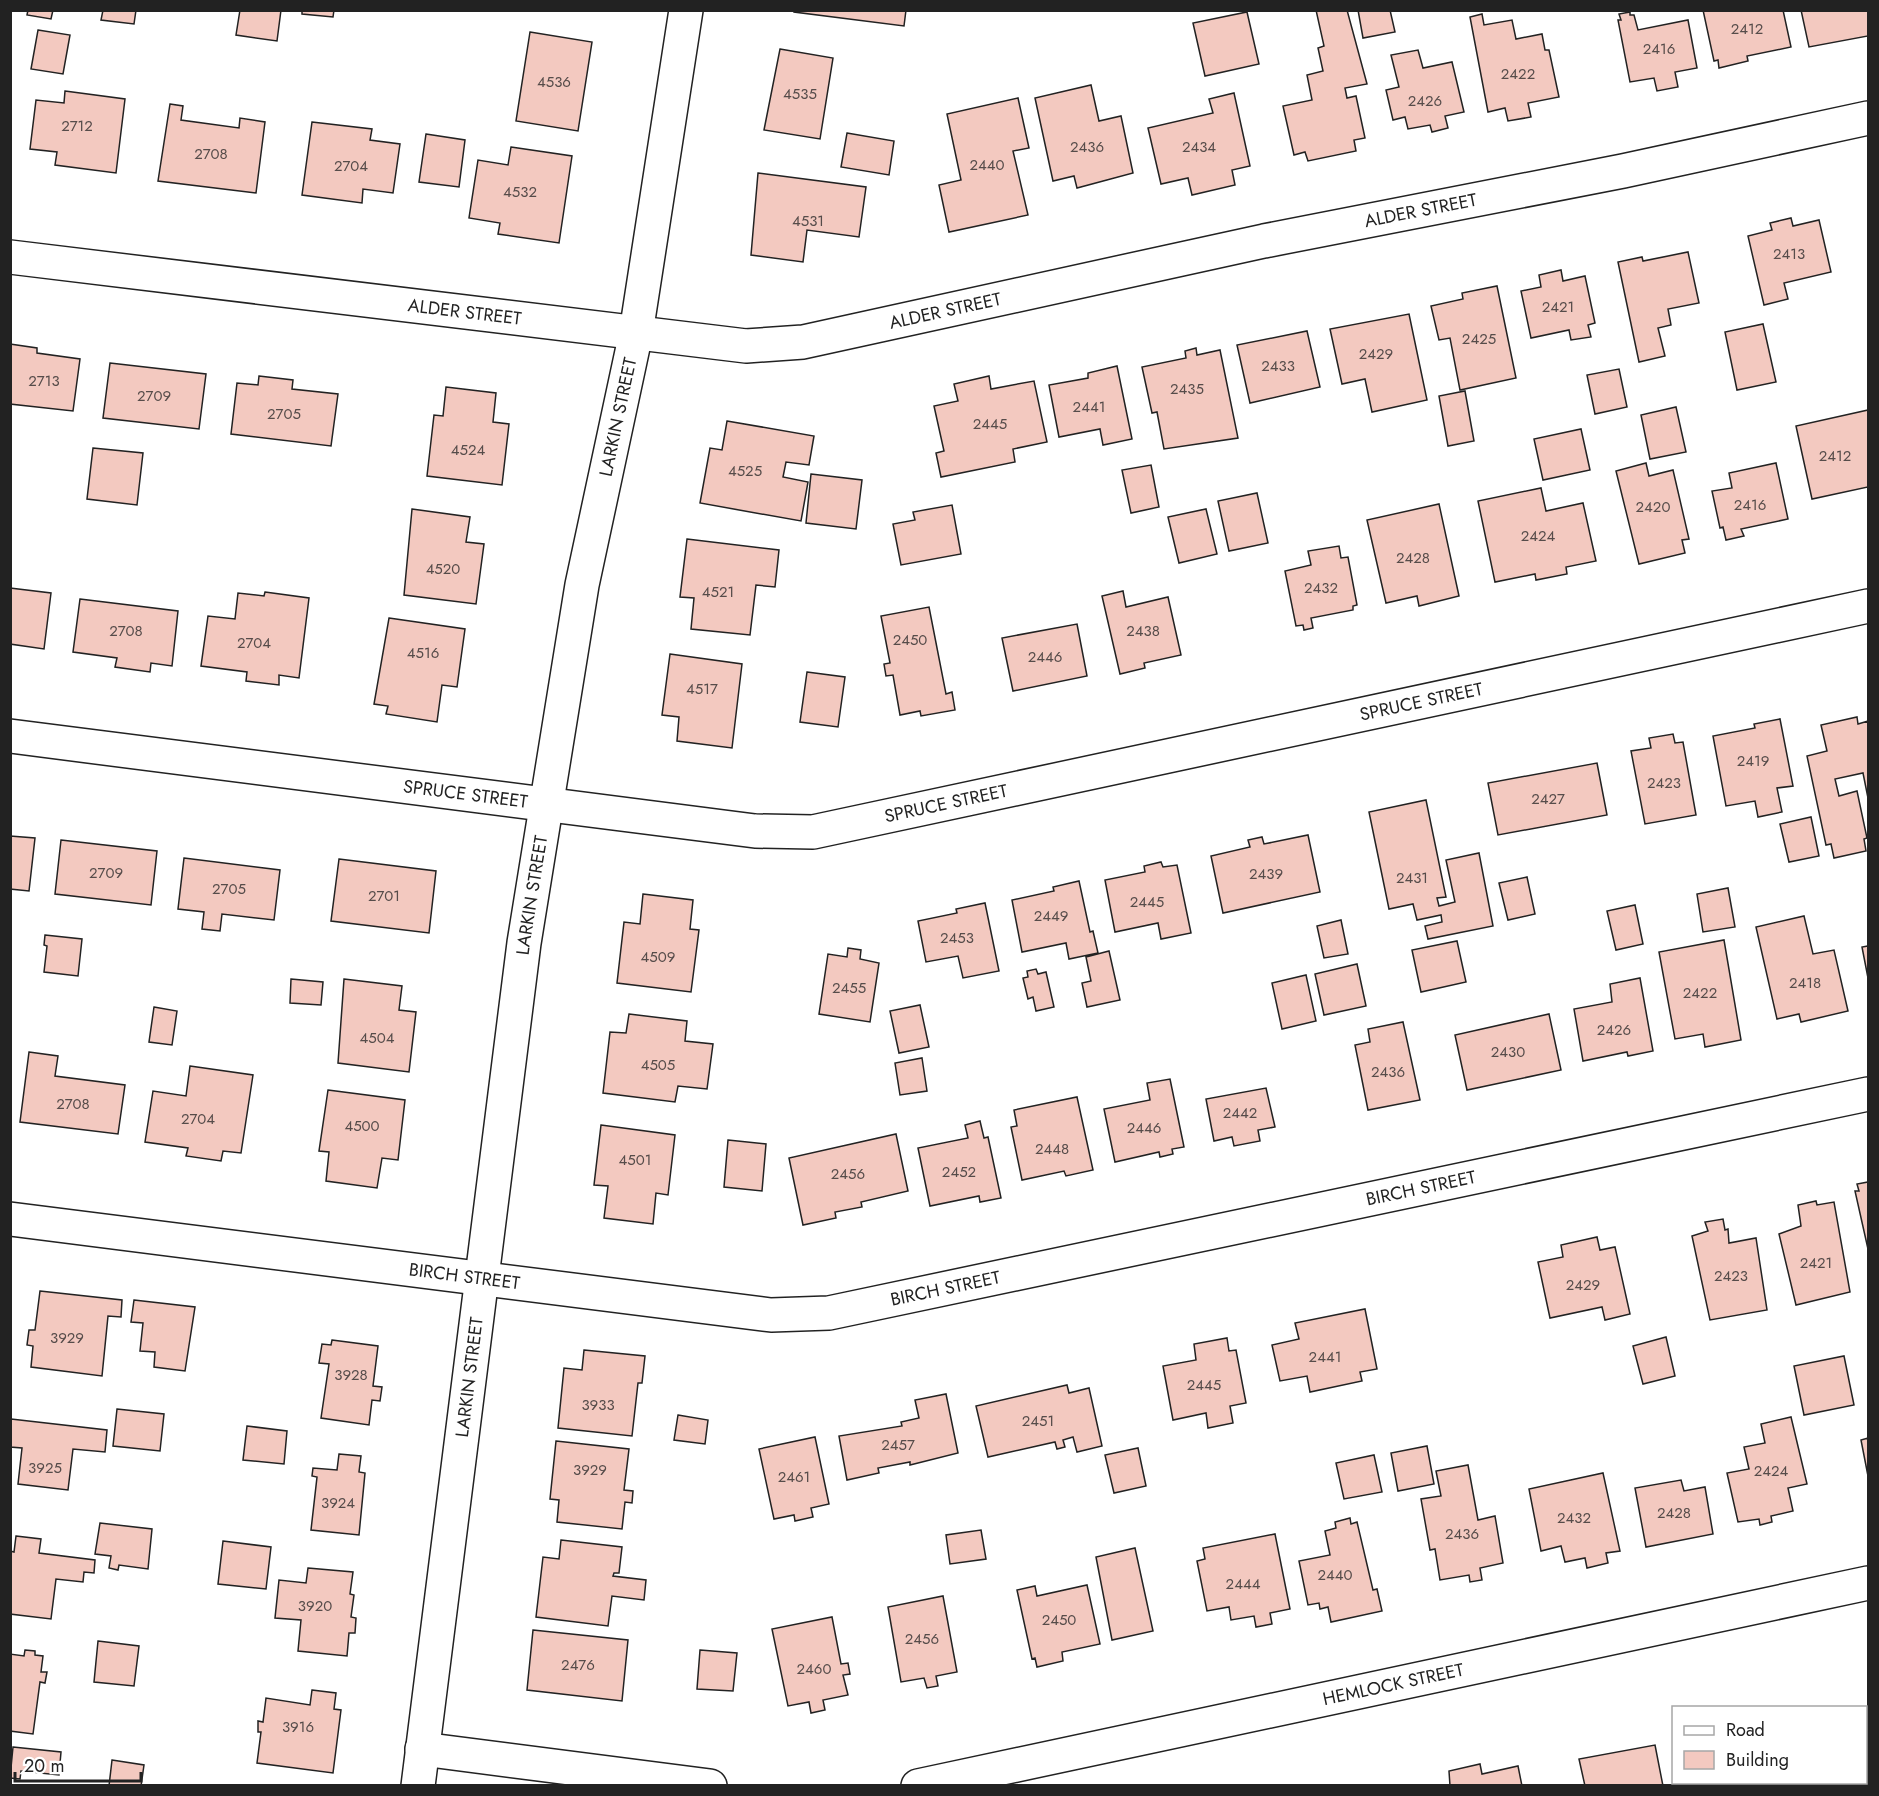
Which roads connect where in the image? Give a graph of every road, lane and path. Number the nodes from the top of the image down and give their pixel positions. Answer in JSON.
{"nodes":[{"id":1,"x":686,"y":10,"type":"edge"},
{"id":2,"x":1869,"y":118,"type":"edge"},
{"id":3,"x":10,"y":257,"type":"edge"},
{"id":4,"x":636,"y":333,"type":"junction"},
{"id":5,"x":1869,"y":606,"type":"edge"},
{"id":6,"x":10,"y":736,"type":"edge"},
{"id":7,"x":545,"y":805,"type":"junction"},
{"id":8,"x":1869,"y":1094,"type":"edge"},
{"id":9,"x":10,"y":1220,"type":"edge"},
{"id":10,"x":480,"y":1278,"type":"junction"},
{"id":11,"x":1869,"y":1583,"type":"edge"},
{"id":12,"x":422,"y":1749,"type":"junction"},
{"id":13,"x":418,"y":1785,"type":"edge"},
{"id":14,"x":710,"y":1785,"type":"edge"},
{"id":15,"x":918,"y":1785,"type":"edge"}],
"edges":[{"from":1,"to":4,"type":"street","name":"LARKIN STREET"},
{"from":2,"to":4,"type":"street","name":"ALDER STREET"},
{"from":3,"to":4,"type":"street","name":"ALDER STREET"},
{"from":4,"to":7,"type":"street","name":"LARKIN STREET"},
{"from":5,"to":7,"type":"street","name":"SPRUCE STREET"},
{"from":6,"to":7,"type":"street","name":"SPRUCE STREET"},
{"from":7,"to":10,"type":"street","name":"LARKIN STREET"},
{"from":8,"to":10,"type":"street","name":"BIRCH STREET"},
{"from":9,"to":10,"type":"street","name":"BIRCH STREET"},
{"from":10,"to":12,"type":"street","name":"LARKIN STREET"},
{"from":11,"to":15,"type":"street","name":"HEMLOCK STREET"},
{"from":12,"to":13,"type":"street","name":"LARKIN STREET"},
{"from":12,"to":14,"type":"street"}]}
